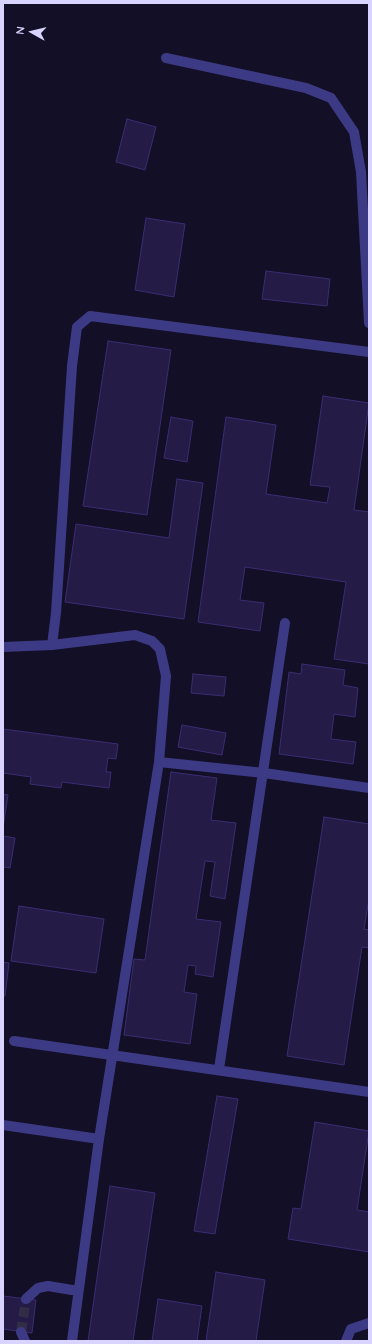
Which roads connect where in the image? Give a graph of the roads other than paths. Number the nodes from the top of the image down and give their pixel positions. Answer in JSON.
{"nodes":[{"id":1,"x":166,"y":58,"type":"dead end"},
{"id":2,"x":369,"y":323,"type":"edge"},
{"id":3,"x":369,"y":352,"type":"edge"},
{"id":4,"x":286,"y":623,"type":"dead end"},
{"id":5,"x":52,"y":645,"type":"junction"},
{"id":6,"x":3,"y":647,"type":"edge"},
{"id":7,"x":159,"y":762,"type":"junction"},
{"id":8,"x":264,"y":773,"type":"junction"},
{"id":9,"x":369,"y":788,"type":"edge"},
{"id":10,"x":14,"y":1040,"type":"dead end"},
{"id":11,"x":112,"y":1054,"type":"junction"},
{"id":12,"x":219,"y":1069,"type":"junction"},
{"id":13,"x":369,"y":1092,"type":"edge"},
{"id":14,"x":3,"y":1125,"type":"edge"},
{"id":15,"x":99,"y":1139,"type":"junction"},
{"id":16,"x":78,"y":1291,"type":"junction"},
{"id":17,"x":26,"y":1299,"type":"tunnel mouth"},
{"id":18,"x":369,"y":1323,"type":"edge"},
{"id":19,"x":72,"y":1341,"type":"edge"},
{"id":20,"x":346,"y":1341,"type":"edge"}],
"edges":[{"from":1,"to":2,"type":"lane"},
{"from":3,"to":5,"type":"lane"},
{"from":4,"to":8,"type":"lane"},
{"from":5,"to":6,"type":"lane"},
{"from":5,"to":7,"type":"lane"},
{"from":7,"to":8,"type":"lane"},
{"from":7,"to":11,"type":"lane"},
{"from":8,"to":9,"type":"lane"},
{"from":8,"to":12,"type":"lane"},
{"from":10,"to":11,"type":"lane"},
{"from":11,"to":12,"type":"lane"},
{"from":11,"to":15,"type":"lane"},
{"from":12,"to":13,"type":"lane"},
{"from":14,"to":15,"type":"lane"},
{"from":15,"to":16,"type":"lane"},
{"from":16,"to":17,"type":"lane"},
{"from":16,"to":19,"type":"lane"},
{"from":18,"to":20,"type":"lane"}]}
